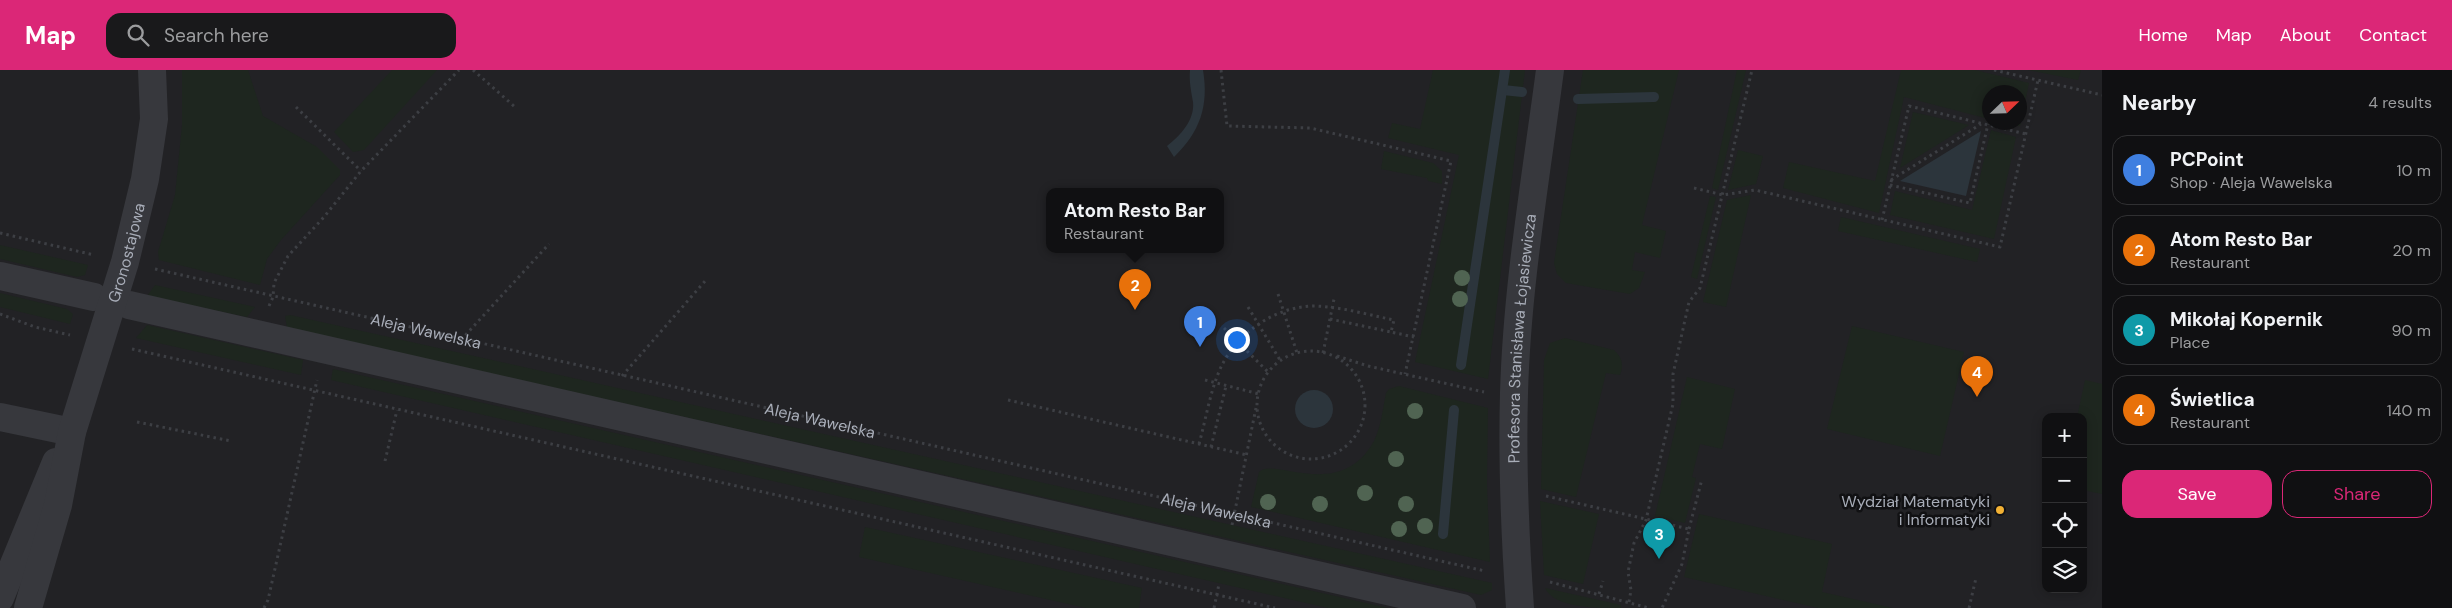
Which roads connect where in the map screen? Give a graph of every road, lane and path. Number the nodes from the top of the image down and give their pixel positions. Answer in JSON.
{"nodes":[{"id":1,"x":152,"y":70,"type":"edge"},
{"id":2,"x":459,"y":70,"type":"edge"},
{"id":3,"x":473,"y":70,"type":"edge"},
{"id":4,"x":1221,"y":70,"type":"edge"},
{"id":5,"x":1550,"y":70,"type":"edge"},
{"id":6,"x":1752,"y":70,"type":"edge"},
{"id":7,"x":1994,"y":70,"type":"edge"},
{"id":8,"x":2038,"y":80,"type":"junction"},
{"id":9,"x":2102,"y":95,"type":"edge"},
{"id":10,"x":296,"y":108,"type":"dead end"},
{"id":11,"x":515,"y":108,"type":"dead end"},
{"id":12,"x":1982,"y":123,"type":"joint"},
{"id":13,"x":1987,"y":130,"type":"edge"},
{"id":14,"x":2011,"y":130,"type":"edge"},
{"id":15,"x":2026,"y":134,"type":"junction"},
{"id":16,"x":361,"y":171,"type":"junction"},
{"id":17,"x":1891,"y":180,"type":"junction"},
{"id":18,"x":1890,"y":185,"type":"junction"},
{"id":19,"x":1694,"y":188,"type":"dead end"},
{"id":20,"x":1723,"y":196,"type":"junction"},
{"id":21,"x":1882,"y":220,"type":"junction"},
{"id":22,"x":0,"y":233,"type":"edge"},
{"id":23,"x":548,"y":244,"type":"dead end"},
{"id":24,"x":96,"y":256,"type":"dead end"},
{"id":25,"x":154,"y":269,"type":"dead end"},
{"id":26,"x":0,"y":276,"type":"edge"},
{"id":27,"x":706,"y":280,"type":"dead end"},
{"id":28,"x":1278,"y":294,"type":"dead end"},
{"id":29,"x":94,"y":297,"type":"dead end"},
{"id":30,"x":273,"y":297,"type":"junction"},
{"id":31,"x":1334,"y":299,"type":"dead end"},
{"id":32,"x":129,"y":305,"type":"dead end"},
{"id":33,"x":1248,"y":307,"type":"dead end"},
{"id":34,"x":1333,"y":308,"type":"junction"},
{"id":35,"x":1284,"y":312,"type":"junction"},
{"id":36,"x":0,"y":314,"type":"edge"},
{"id":37,"x":1330,"y":319,"type":"junction"},
{"id":38,"x":1258,"y":324,"type":"junction"},
{"id":39,"x":1224,"y":328,"type":"dead end"},
{"id":40,"x":1391,"y":332,"type":"junction"},
{"id":41,"x":261,"y":334,"type":"junction"},
{"id":42,"x":73,"y":336,"type":"dead end"},
{"id":43,"x":1414,"y":337,"type":"junction"},
{"id":44,"x":461,"y":340,"type":"junction"},
{"id":45,"x":1238,"y":342,"type":"junction"},
{"id":46,"x":124,"y":347,"type":"dead end"},
{"id":47,"x":1297,"y":353,"type":"junction"},
{"id":48,"x":1323,"y":353,"type":"junction"},
{"id":49,"x":1331,"y":355,"type":"junction"},
{"id":50,"x":1280,"y":360,"type":"junction"},
{"id":51,"x":1268,"y":372,"type":"junction"},
{"id":52,"x":1405,"y":374,"type":"junction"},
{"id":53,"x":622,"y":376,"type":"junction"},
{"id":54,"x":1205,"y":380,"type":"dead end"},
{"id":55,"x":1215,"y":383,"type":"junction"},
{"id":56,"x":1226,"y":386,"type":"junction"},
{"id":57,"x":1514,"y":391,"type":"junction"},
{"id":58,"x":315,"y":392,"type":"junction"},
{"id":59,"x":1259,"y":394,"type":"junction"},
{"id":60,"x":1008,"y":400,"type":"dead end"},
{"id":61,"x":1257,"y":405,"type":"junction"},
{"id":62,"x":397,"y":410,"type":"junction"},
{"id":63,"x":0,"y":417,"type":"edge"},
{"id":64,"x":138,"y":422,"type":"dead end"},
{"id":65,"x":72,"y":432,"type":"junction"},
{"id":66,"x":231,"y":442,"type":"dead end"},
{"id":67,"x":1199,"y":444,"type":"junction"},
{"id":68,"x":1211,"y":447,"type":"junction"},
{"id":69,"x":1247,"y":455,"type":"junction"},
{"id":70,"x":385,"y":461,"type":"dead end"},
{"id":71,"x":1702,"y":480,"type":"dead end"},
{"id":72,"x":1545,"y":495,"type":"dead end"},
{"id":73,"x":1234,"y":514,"type":"junction"},
{"id":74,"x":1646,"y":520,"type":"junction"},
{"id":75,"x":1689,"y":529,"type":"junction"},
{"id":76,"x":1226,"y":554,"type":"junction"},
{"id":77,"x":1486,"y":571,"type":"dead end"},
{"id":78,"x":1976,"y":578,"type":"dead end"},
{"id":79,"x":1603,"y":581,"type":"dead end"},
{"id":80,"x":1548,"y":582,"type":"dead end"},
{"id":81,"x":1599,"y":594,"type":"junction"},
{"id":82,"x":1217,"y":595,"type":"junction"},
{"id":83,"x":0,"y":598,"type":"edge"},
{"id":84,"x":1629,"y":602,"type":"junction"},
{"id":85,"x":28,"y":608,"type":"edge"},
{"id":86,"x":264,"y":608,"type":"edge"},
{"id":87,"x":1214,"y":608,"type":"edge"},
{"id":88,"x":1275,"y":608,"type":"edge"},
{"id":89,"x":1462,"y":608,"type":"edge"},
{"id":90,"x":1520,"y":608,"type":"edge"},
{"id":91,"x":1649,"y":608,"type":"edge"},
{"id":92,"x":1662,"y":608,"type":"edge"},
{"id":93,"x":1969,"y":608,"type":"edge"}],
"edges":[{"from":1,"to":65,"type":"street","name":"Gronostajowa"},
{"from":2,"to":16,"type":"path"},
{"from":3,"to":11,"type":"path"},
{"from":4,"to":43,"type":"path"},
{"from":5,"to":57,"type":"street","name":"Profesora Stanisława Łojasiewicza"},
{"from":6,"to":20,"type":"path"},
{"from":7,"to":8,"type":"path"},
{"from":8,"to":9,"type":"path"},
{"from":8,"to":15,"type":"path"},
{"from":10,"to":16,"type":"path"},
{"from":12,"to":17,"type":"path"},
{"from":12,"to":17,"type":"path"},
{"from":13,"to":18,"type":"path"},
{"from":14,"to":15,"type":"path"},
{"from":15,"to":21,"type":"path"},
{"from":16,"to":30,"type":"path"},
{"from":17,"to":18,"type":"path"},
{"from":18,"to":21,"type":"path"},
{"from":19,"to":20,"type":"path"},
{"from":20,"to":21,"type":"path"},
{"from":20,"to":74,"type":"path"},
{"from":22,"to":24,"type":"path"},
{"from":23,"to":44,"type":"path"},
{"from":25,"to":30,"type":"path","name":"Aleja Wawelska"},
{"from":26,"to":29,"type":"street"},
{"from":27,"to":53,"type":"path"},
{"from":28,"to":35,"type":"path"},
{"from":30,"to":41,"type":"path"},
{"from":30,"to":44,"type":"path","name":"Aleja Wawelska"},
{"from":31,"to":34,"type":"path"},
{"from":32,"to":41,"type":"street"},
{"from":33,"to":38,"type":"path"},
{"from":34,"to":35,"type":"path"},
{"from":34,"to":37,"type":"path"},
{"from":34,"to":40,"type":"path"},
{"from":35,"to":38,"type":"path"},
{"from":35,"to":47,"type":"path"},
{"from":36,"to":42,"type":"path"},
{"from":37,"to":40,"type":"path"},
{"from":37,"to":48,"type":"path"},
{"from":38,"to":45,"type":"path"},
{"from":38,"to":50,"type":"path"},
{"from":39,"to":45,"type":"path"},
{"from":40,"to":43,"type":"path"},
{"from":41,"to":76,"type":"street"},
{"from":43,"to":52,"type":"path"},
{"from":44,"to":53,"type":"path","name":"Aleja Wawelska"},
{"from":45,"to":51,"type":"path"},
{"from":45,"to":55,"type":"path"},
{"from":46,"to":58,"type":"path"},
{"from":47,"to":48,"type":"path"},
{"from":47,"to":50,"type":"path"},
{"from":48,"to":49,"type":"path"},
{"from":49,"to":52,"type":"path"},
{"from":49,"to":61,"type":"path"},
{"from":50,"to":51,"type":"path"},
{"from":51,"to":59,"type":"path"},
{"from":52,"to":57,"type":"path"},
{"from":53,"to":73,"type":"path","name":"Aleja Wawelska"},
{"from":54,"to":55,"type":"path"},
{"from":55,"to":56,"type":"path"},
{"from":55,"to":67,"type":"path"},
{"from":56,"to":59,"type":"path"},
{"from":56,"to":68,"type":"path"},
{"from":57,"to":90,"type":"street","name":"Profesora Stanisława Łojasiewicza"},
{"from":58,"to":62,"type":"path"},
{"from":58,"to":86,"type":"path"},
{"from":59,"to":61,"type":"path"},
{"from":60,"to":67,"type":"path"},
{"from":61,"to":69,"type":"path"},
{"from":62,"to":70,"type":"path"},
{"from":62,"to":82,"type":"path"},
{"from":63,"to":65,"type":"street"},
{"from":64,"to":66,"type":"path"},
{"from":65,"to":83,"type":"street","name":"Gronostajowa"},
{"from":65,"to":85,"type":"street","name":"Gronostajowa"},
{"from":67,"to":68,"type":"path"},
{"from":68,"to":69,"type":"path"},
{"from":69,"to":73,"type":"path"},
{"from":71,"to":75,"type":"path"},
{"from":72,"to":74,"type":"path"},
{"from":73,"to":76,"type":"path"},
{"from":73,"to":77,"type":"path","name":"Aleja Wawelska"},
{"from":74,"to":75,"type":"path"},
{"from":74,"to":84,"type":"path"},
{"from":75,"to":92,"type":"path"},
{"from":76,"to":82,"type":"path"},
{"from":76,"to":89,"type":"street"},
{"from":78,"to":93,"type":"path"},
{"from":79,"to":81,"type":"path"},
{"from":80,"to":81,"type":"path"},
{"from":81,"to":84,"type":"path"},
{"from":82,"to":87,"type":"path"},
{"from":82,"to":88,"type":"path"},
{"from":84,"to":91,"type":"path"}]}
